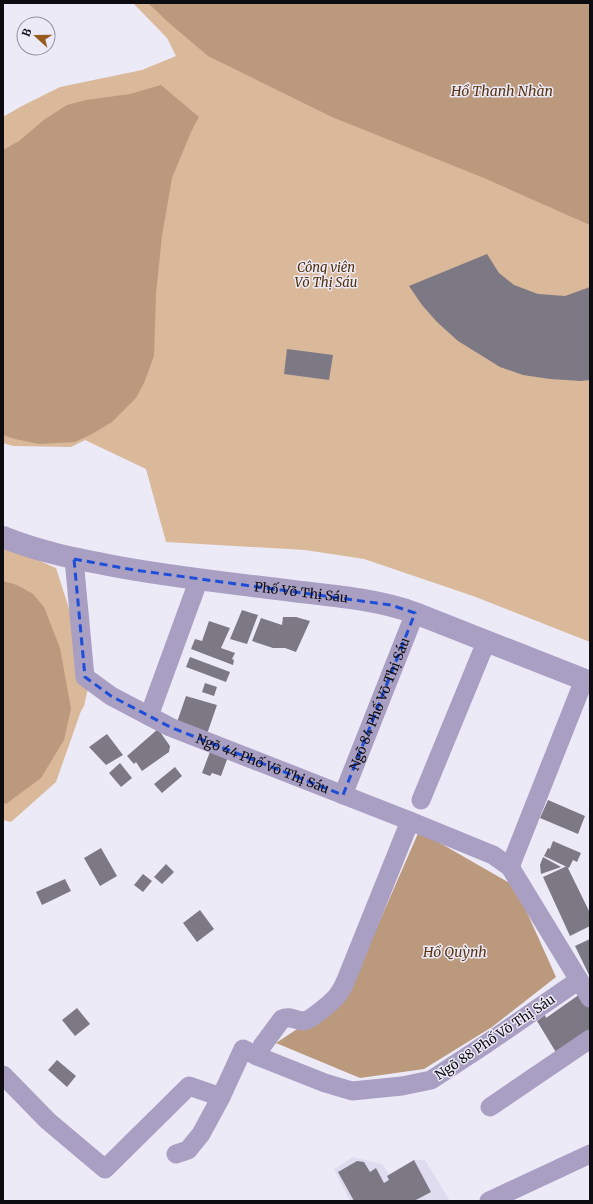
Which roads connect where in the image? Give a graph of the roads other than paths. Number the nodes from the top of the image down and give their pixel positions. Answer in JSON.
{"nodes":[{"id":1,"x":3,"y":537,"type":"edge"},
{"id":2,"x":74,"y":559,"type":"junction"},
{"id":3,"x":199,"y":579,"type":"junction"},
{"id":4,"x":415,"y":614,"type":"junction"},
{"id":5,"x":486,"y":642,"type":"junction"},
{"id":6,"x":587,"y":681,"type":"edge"},
{"id":7,"x":149,"y":716,"type":"junction"},
{"id":8,"x":343,"y":795,"type":"junction"},
{"id":9,"x":421,"y":800,"type":"dead end"},
{"id":10,"x":410,"y":821,"type":"junction"},
{"id":11,"x":510,"y":867,"type":"junction"},
{"id":12,"x":579,"y":980,"type":"junction"},
{"id":13,"x":590,"y":998,"type":"edge"},
{"id":14,"x":590,"y":1039,"type":"edge"},
{"id":15,"x":245,"y":1049,"type":"junction"},
{"id":16,"x":3,"y":1075,"type":"edge"},
{"id":17,"x":221,"y":1097,"type":"junction"},
{"id":18,"x":490,"y":1108,"type":"dead end"},
{"id":19,"x":176,"y":1154,"type":"dead end"},
{"id":20,"x":590,"y":1154,"type":"edge"},
{"id":21,"x":489,"y":1201,"type":"edge"}],
"edges":[{"from":1,"to":2,"type":"street","name":"Phố Võ Thị Sáu"},
{"from":2,"to":3,"type":"street","name":"Phố Võ Thị Sáu"},
{"from":2,"to":7,"type":"street","name":"Ngõ 44 Phố Võ Thị Sáu"},
{"from":3,"to":4,"type":"street","name":"Phố Võ Thị Sáu"},
{"from":3,"to":7,"type":"street"},
{"from":4,"to":5,"type":"street","name":"Phố Võ Thị Sáu"},
{"from":4,"to":8,"type":"street","name":"Ngõ 84 Phố Võ Thị Sáu"},
{"from":5,"to":6,"type":"street","name":"Phố Võ Thị Sáu"},
{"from":5,"to":9,"type":"street"},
{"from":6,"to":11,"type":"street"},
{"from":7,"to":8,"type":"street","name":"Ngõ 44 Phố Võ Thị Sáu"},
{"from":8,"to":10,"type":"street","name":"Ngõ 44 Phố Võ Thị Sáu"},
{"from":10,"to":11,"type":"street","name":"Ngõ 44 Phố Võ Thị Sáu"},
{"from":10,"to":15,"type":"street"},
{"from":11,"to":12,"type":"street"},
{"from":12,"to":13,"type":"street"},
{"from":12,"to":15,"type":"street","name":"Ngõ 88 Phố Võ Thị Sáu"},
{"from":14,"to":18,"type":"street"},
{"from":15,"to":17,"type":"street"},
{"from":16,"to":17,"type":"street"},
{"from":17,"to":19,"type":"street"},
{"from":20,"to":21,"type":"street"}]}
